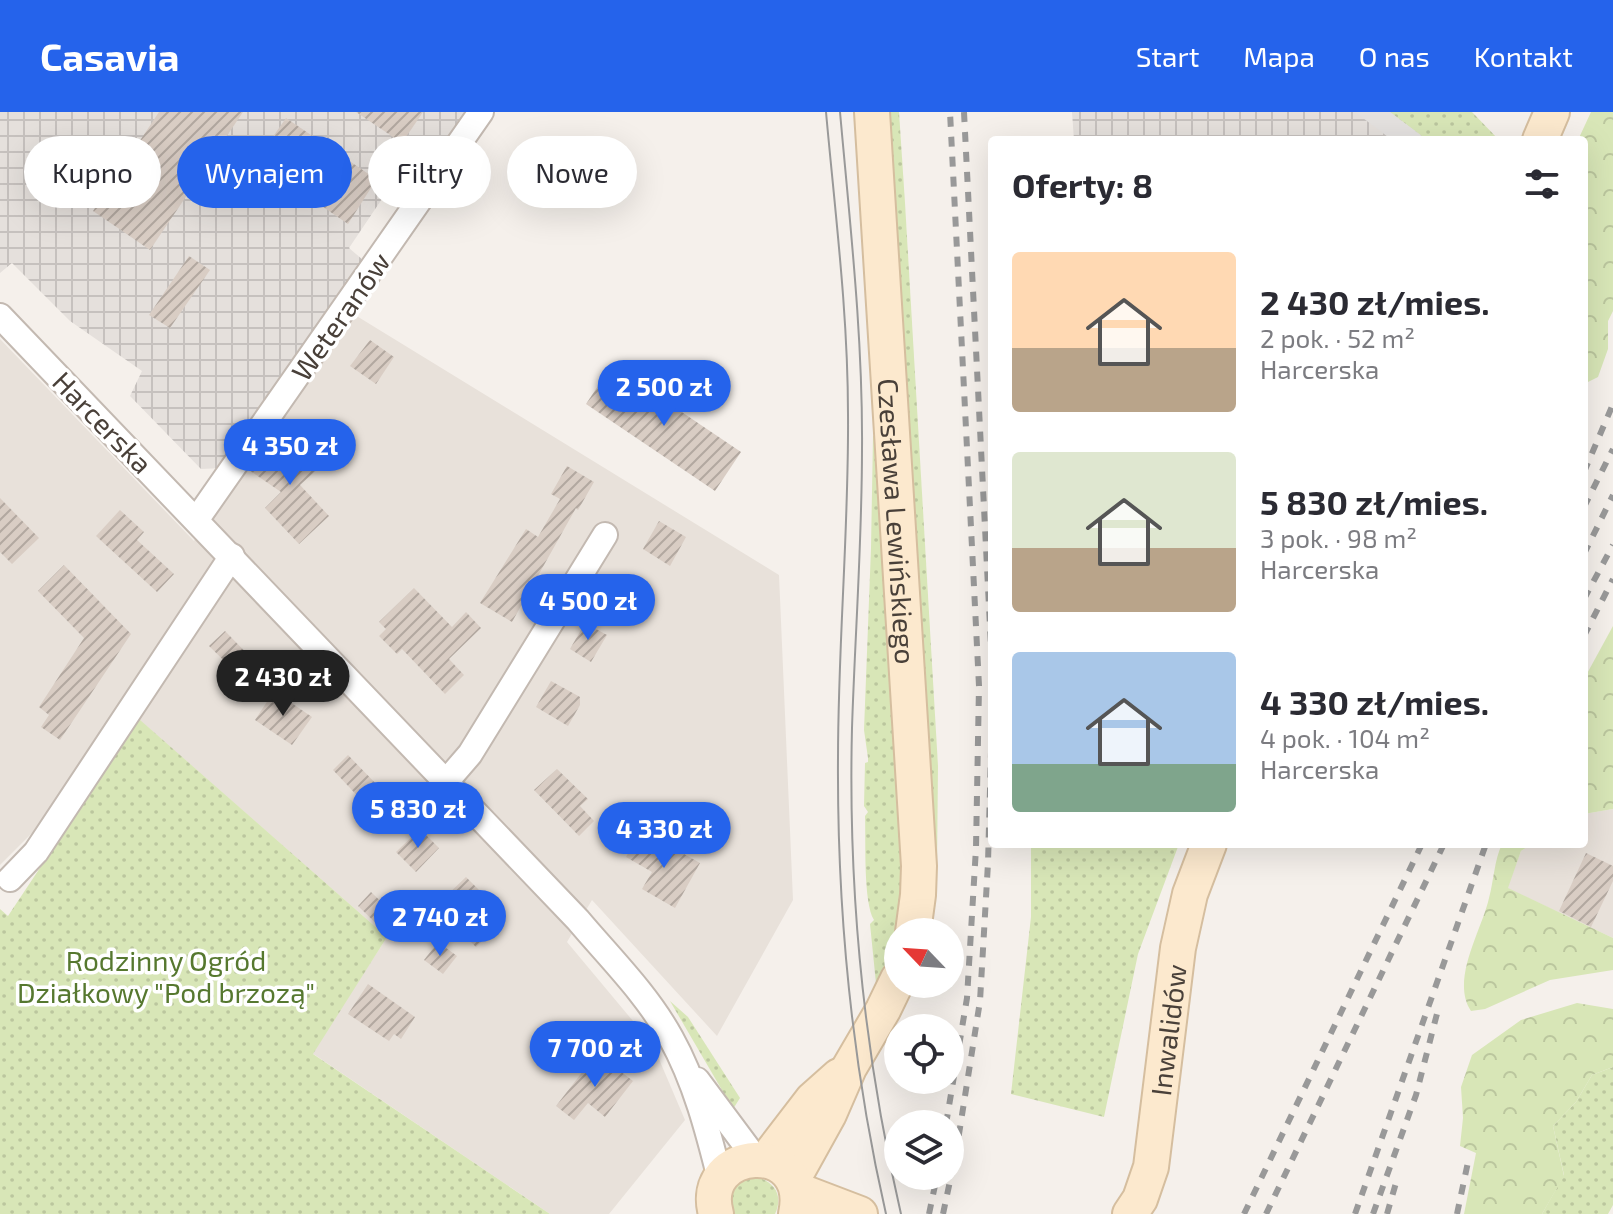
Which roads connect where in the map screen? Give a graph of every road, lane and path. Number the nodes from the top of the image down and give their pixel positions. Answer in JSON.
{"nodes":[{"id":1,"x":481,"y":112,"type":"edge"},
{"id":2,"x":872,"y":112,"type":"edge"},
{"id":3,"x":1552,"y":112,"type":"edge"},
{"id":4,"x":1542,"y":136,"type":"edge"},
{"id":5,"x":0,"y":316,"type":"edge"},
{"id":6,"x":197,"y":519,"type":"junction"},
{"id":7,"x":605,"y":535,"type":"dead end"},
{"id":8,"x":232,"y":556,"type":"junction"},
{"id":9,"x":445,"y":783,"type":"junction"},
{"id":10,"x":1207,"y":848,"type":"edge"},
{"id":11,"x":10,"y":879,"type":"dead end"},
{"id":12,"x":915,"y":918,"type":"edge"},
{"id":13,"x":889,"y":998,"type":"edge"},
{"id":14,"x":685,"y":1065,"type":"junction"},
{"id":15,"x":720,"y":1179,"type":"junction"},
{"id":16,"x":782,"y":1180,"type":"edge"},
{"id":17,"x":716,"y":1214,"type":"edge"},
{"id":18,"x":860,"y":1214,"type":"edge"},
{"id":19,"x":1130,"y":1214,"type":"edge"}],
"edges":[{"from":1,"to":6,"type":"street","name":"Weteranów"},
{"from":2,"to":12,"type":"street","name":"Czesława Lewińskiego"},
{"from":3,"to":4,"type":"street"},
{"from":5,"to":6,"type":"street","name":"Harcerska"},
{"from":6,"to":8,"type":"street","name":"Harcerska"},
{"from":7,"to":9,"type":"street"},
{"from":8,"to":9,"type":"street","name":"Harcerska"},
{"from":8,"to":11,"type":"street"},
{"from":9,"to":14,"type":"street","name":"Harcerska"},
{"from":10,"to":19,"type":"street","name":"Inwalidów"},
{"from":13,"to":16,"type":"street"},
{"from":14,"to":15,"type":"street","name":"Harcerska"},
{"from":14,"to":16,"type":"street","name":"Harcerska"},
{"from":15,"to":16,"type":"street"},
{"from":15,"to":17,"type":"street"},
{"from":16,"to":18,"type":"street"}]}
